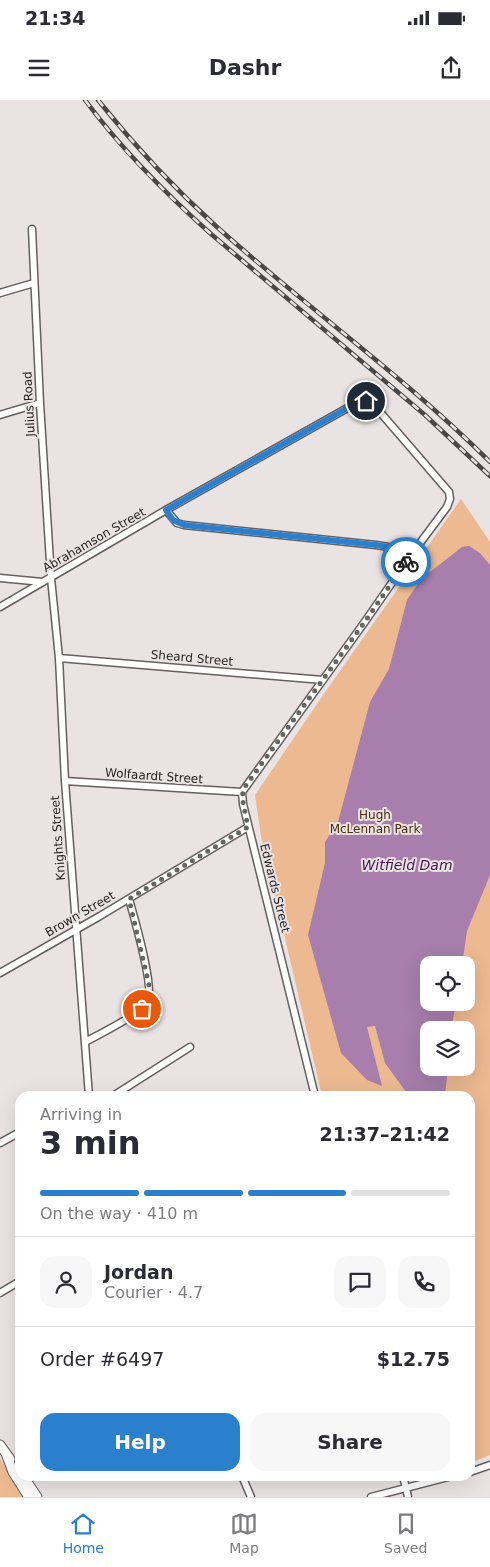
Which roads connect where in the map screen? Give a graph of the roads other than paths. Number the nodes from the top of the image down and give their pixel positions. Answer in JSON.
{"nodes":[{"id":1,"x":32,"y":229,"type":"dead end"},
{"id":2,"x":34,"y":283,"type":"junction"},
{"id":3,"x":0,"y":293,"type":"edge"},
{"id":4,"x":40,"y":403,"type":"junction"},
{"id":5,"x":0,"y":416,"type":"edge"},
{"id":6,"x":166,"y":510,"type":"junction"},
{"id":7,"x":414,"y":551,"type":"junction"},
{"id":8,"x":0,"y":578,"type":"edge"},
{"id":9,"x":51,"y":578,"type":"junction"},
{"id":10,"x":43,"y":582,"type":"junction"},
{"id":11,"x":0,"y":607,"type":"edge"},
{"id":12,"x":59,"y":658,"type":"junction"},
{"id":13,"x":323,"y":680,"type":"junction"},
{"id":14,"x":65,"y":782,"type":"junction"},
{"id":15,"x":242,"y":792,"type":"junction"},
{"id":16,"x":248,"y":827,"type":"junction"},
{"id":17,"x":129,"y":899,"type":"junction"},
{"id":18,"x":76,"y":929,"type":"junction"},
{"id":19,"x":0,"y":973,"type":"edge"},
{"id":20,"x":85,"y":1042,"type":"junction"},
{"id":21,"x":190,"y":1048,"type":"dead end"},
{"id":22,"x":88,"y":1091,"type":"edge"},
{"id":23,"x":121,"y":1091,"type":"edge"},
{"id":24,"x":314,"y":1091,"type":"edge"},
{"id":25,"x":15,"y":1135,"type":"edge"},
{"id":26,"x":0,"y":1143,"type":"edge"},
{"id":27,"x":15,"y":1284,"type":"edge"},
{"id":28,"x":0,"y":1293,"type":"edge"},
{"id":29,"x":0,"y":1445,"type":"edge"},
{"id":30,"x":7,"y":1456,"type":"junction"},
{"id":31,"x":490,"y":1465,"type":"edge"},
{"id":32,"x":15,"y":1466,"type":"edge"},
{"id":33,"x":475,"y":1470,"type":"edge"},
{"id":34,"x":15,"y":1474,"type":"edge"},
{"id":35,"x":19,"y":1481,"type":"edge"},
{"id":36,"x":26,"y":1481,"type":"edge"},
{"id":37,"x":244,"y":1481,"type":"edge"},
{"id":38,"x":404,"y":1481,"type":"edge"},
{"id":39,"x":434,"y":1481,"type":"edge"},
{"id":40,"x":406,"y":1489,"type":"junction"},
{"id":41,"x":29,"y":1497,"type":"edge"},
{"id":42,"x":36,"y":1497,"type":"edge"},
{"id":43,"x":251,"y":1497,"type":"edge"},
{"id":44,"x":371,"y":1497,"type":"edge"},
{"id":45,"x":408,"y":1497,"type":"edge"}],
"edges":[{"from":1,"to":2,"type":"street","name":"Julius Road"},
{"from":2,"to":3,"type":"street"},
{"from":2,"to":4,"type":"street","name":"Julius Road"},
{"from":4,"to":5,"type":"street"},
{"from":4,"to":9,"type":"street","name":"Julius Road"},
{"from":6,"to":7,"type":"street"},
{"from":6,"to":7,"type":"street","name":"Abrahamson Street"},
{"from":6,"to":9,"type":"street","name":"Abrahamson Street"},
{"from":7,"to":13,"type":"street"},
{"from":8,"to":10,"type":"street"},
{"from":9,"to":10,"type":"street","name":"Abrahamson Street"},
{"from":9,"to":12,"type":"street","name":"Knights Street"},
{"from":10,"to":11,"type":"street","name":"Abrahamson Street"},
{"from":12,"to":13,"type":"street","name":"Sheard Street"},
{"from":12,"to":14,"type":"street","name":"Knights Street"},
{"from":13,"to":15,"type":"street"},
{"from":14,"to":15,"type":"street","name":"Wolfaardt Street"},
{"from":14,"to":18,"type":"street","name":"Knights Street"},
{"from":15,"to":16,"type":"street","name":"Edwards Street"},
{"from":16,"to":17,"type":"street","name":"Brown Street"},
{"from":16,"to":24,"type":"street","name":"Edwards Street"},
{"from":17,"to":18,"type":"street","name":"Brown Street"},
{"from":17,"to":20,"type":"street"},
{"from":18,"to":19,"type":"street","name":"Brown Street"},
{"from":18,"to":20,"type":"street","name":"Knights Street"},
{"from":20,"to":22,"type":"street","name":"Knights Street"},
{"from":21,"to":23,"type":"street"},
{"from":25,"to":26,"type":"street"},
{"from":27,"to":28,"type":"street"},
{"from":29,"to":30,"type":"street"},
{"from":30,"to":32,"type":"street"},
{"from":30,"to":34,"type":"street"},
{"from":31,"to":33,"type":"street"},
{"from":35,"to":41,"type":"street"},
{"from":36,"to":42,"type":"street"},
{"from":37,"to":43,"type":"street"},
{"from":38,"to":40,"type":"street"},
{"from":39,"to":40,"type":"street"},
{"from":40,"to":44,"type":"street"},
{"from":40,"to":45,"type":"street"}]}
